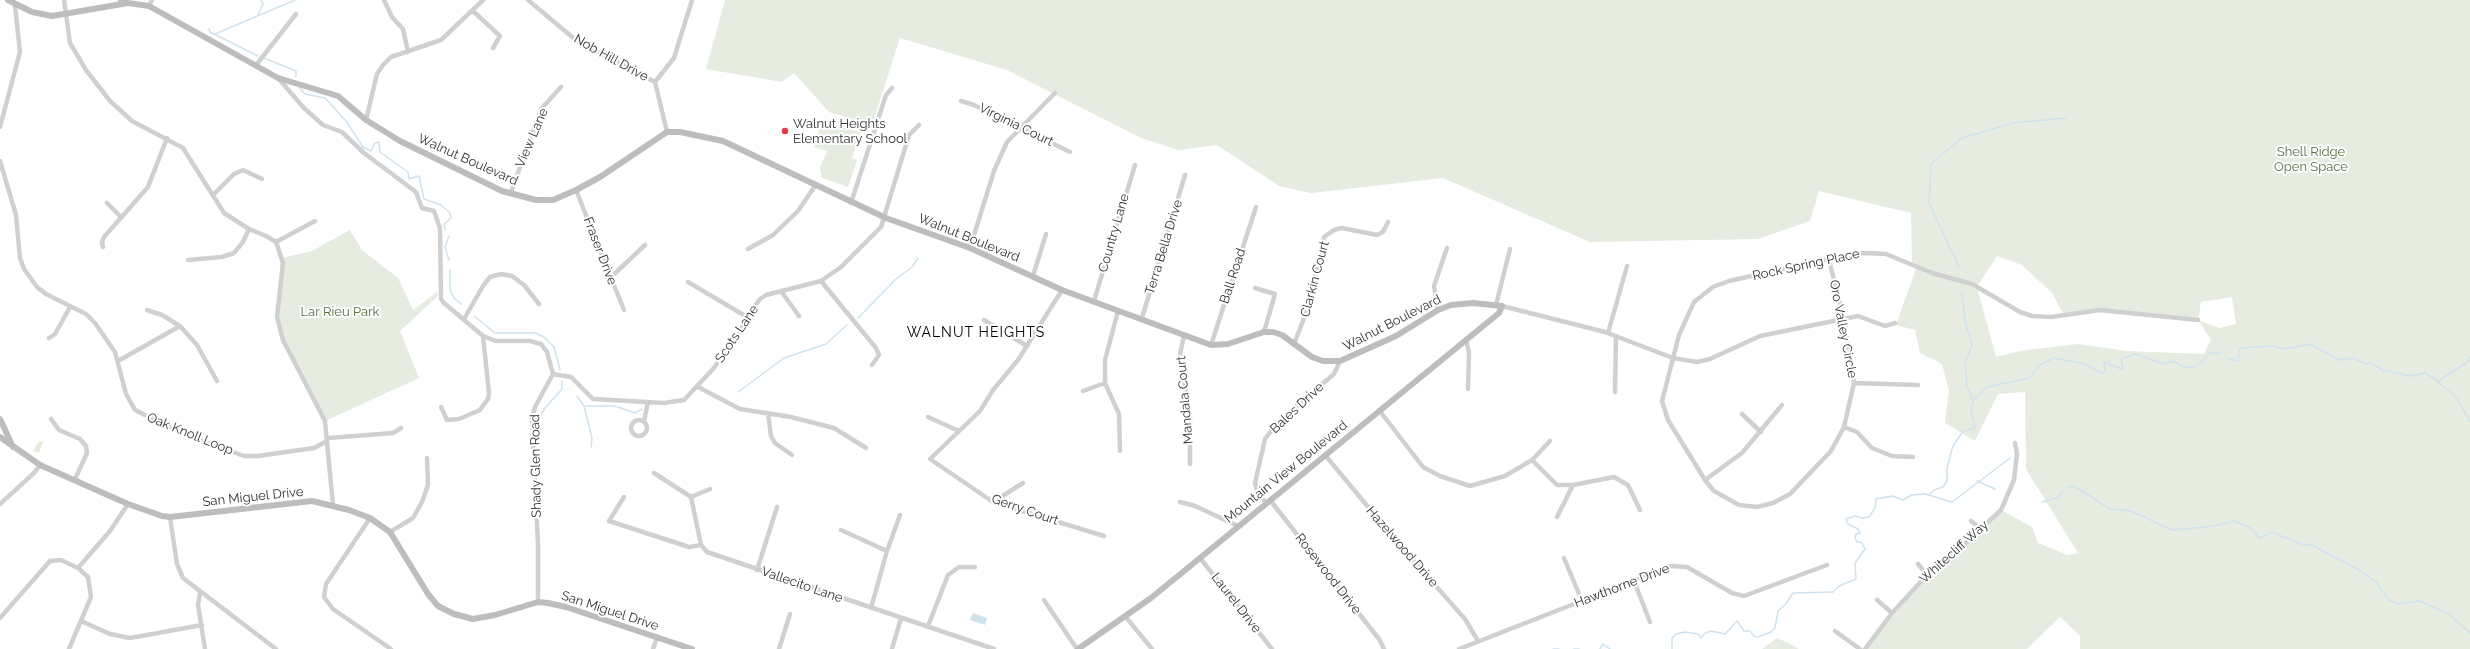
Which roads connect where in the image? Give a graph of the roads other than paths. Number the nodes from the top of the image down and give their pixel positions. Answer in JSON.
{"nodes":[{"id":1,"x":8,"y":0,"type":"edge"},
{"id":2,"x":64,"y":0,"type":"edge"},
{"id":3,"x":121,"y":0,"type":"edge"},
{"id":4,"x":152,"y":0,"type":"edge"},
{"id":5,"x":384,"y":0,"type":"edge"},
{"id":6,"x":483,"y":0,"type":"edge"},
{"id":7,"x":528,"y":0,"type":"edge"},
{"id":8,"x":692,"y":0,"type":"edge"},
{"id":9,"x":128,"y":3,"type":"junction"},
{"id":10,"x":16,"y":6,"type":"junction"},
{"id":11,"x":149,"y":6,"type":"junction"},
{"id":12,"x":473,"y":11,"type":"junction"},
{"id":13,"x":296,"y":14,"type":"dead end"},
{"id":14,"x":65,"y":15,"type":"junction"},
{"id":15,"x":493,"y":48,"type":"dead end"},
{"id":16,"x":408,"y":52,"type":"junction"},
{"id":17,"x":257,"y":64,"type":"junction"},
{"id":18,"x":278,"y":78,"type":"junction"},
{"id":19,"x":655,"y":82,"type":"junction"},
{"id":20,"x":561,"y":87,"type":"dead end"},
{"id":21,"x":892,"y":88,"type":"dead end"},
{"id":22,"x":1055,"y":93,"type":"dead end"},
{"id":23,"x":961,"y":101,"type":"dead end"},
{"id":24,"x":366,"y":120,"type":"junction"},
{"id":25,"x":920,"y":125,"type":"dead end"},
{"id":26,"x":0,"y":127,"type":"edge"},
{"id":27,"x":1021,"y":128,"type":"junction"},
{"id":28,"x":667,"y":132,"type":"junction"},
{"id":29,"x":167,"y":138,"type":"junction"},
{"id":30,"x":1070,"y":152,"type":"dead end"},
{"id":31,"x":0,"y":161,"type":"edge"},
{"id":32,"x":1135,"y":165,"type":"dead end"},
{"id":33,"x":1185,"y":176,"type":"dead end"},
{"id":34,"x":262,"y":179,"type":"dead end"},
{"id":35,"x":815,"y":186,"type":"junction"},
{"id":36,"x":576,"y":190,"type":"junction"},
{"id":37,"x":511,"y":192,"type":"junction"},
{"id":38,"x":213,"y":195,"type":"junction"},
{"id":39,"x":107,"y":203,"type":"dead end"},
{"id":40,"x":850,"y":203,"type":"junction"},
{"id":41,"x":1256,"y":207,"type":"dead end"},
{"id":42,"x":122,"y":218,"type":"junction"},
{"id":43,"x":886,"y":218,"type":"junction"},
{"id":44,"x":316,"y":221,"type":"dead end"},
{"id":45,"x":1388,"y":222,"type":"dead end"},
{"id":46,"x":249,"y":230,"type":"junction"},
{"id":47,"x":1046,"y":234,"type":"dead end"},
{"id":48,"x":276,"y":242,"type":"junction"},
{"id":49,"x":645,"y":245,"type":"dead end"},
{"id":50,"x":103,"y":247,"type":"dead end"},
{"id":51,"x":970,"y":248,"type":"junction"},
{"id":52,"x":1447,"y":248,"type":"dead end"},
{"id":53,"x":748,"y":249,"type":"dead end"},
{"id":54,"x":1510,"y":249,"type":"dead end"},
{"id":55,"x":188,"y":260,"type":"dead end"},
{"id":56,"x":1829,"y":260,"type":"junction"},
{"id":57,"x":1626,"y":266,"type":"dead end"},
{"id":58,"x":1033,"y":276,"type":"junction"},
{"id":59,"x":610,"y":278,"type":"junction"},
{"id":60,"x":821,"y":281,"type":"junction"},
{"id":61,"x":688,"y":282,"type":"dead end"},
{"id":62,"x":1254,"y":288,"type":"dead end"},
{"id":63,"x":781,"y":290,"type":"junction"},
{"id":64,"x":1062,"y":290,"type":"junction"},
{"id":65,"x":1094,"y":301,"type":"junction"},
{"id":66,"x":1694,"y":302,"type":"joint"},
{"id":67,"x":539,"y":304,"type":"dead end"},
{"id":68,"x":1499,"y":305,"type":"junction"},
{"id":69,"x":70,"y":307,"type":"junction"},
{"id":70,"x":147,"y":310,"type":"dead end"},
{"id":71,"x":624,"y":310,"type":"dead end"},
{"id":72,"x":1438,"y":310,"type":"junction"},
{"id":73,"x":1118,"y":311,"type":"junction"},
{"id":74,"x":799,"y":316,"type":"dead end"},
{"id":75,"x":747,"y":318,"type":"junction"},
{"id":76,"x":1142,"y":318,"type":"junction"},
{"id":77,"x":464,"y":319,"type":"junction"},
{"id":78,"x":1844,"y":319,"type":"junction"},
{"id":79,"x":984,"y":320,"type":"dead end"},
{"id":80,"x":2198,"y":320,"type":"dead end"},
{"id":81,"x":1895,"y":323,"type":"dead end"},
{"id":82,"x":180,"y":326,"type":"junction"},
{"id":83,"x":1264,"y":332,"type":"junction"},
{"id":84,"x":1608,"y":333,"type":"junction"},
{"id":85,"x":483,"y":336,"type":"junction"},
{"id":86,"x":1184,"y":336,"type":"junction"},
{"id":87,"x":1616,"y":336,"type":"junction"},
{"id":88,"x":49,"y":338,"type":"dead end"},
{"id":89,"x":1466,"y":340,"type":"junction"},
{"id":90,"x":1211,"y":344,"type":"junction"},
{"id":91,"x":1294,"y":344,"type":"junction"},
{"id":92,"x":1027,"y":346,"type":"junction"},
{"id":93,"x":1673,"y":358,"type":"junction"},
{"id":94,"x":118,"y":361,"type":"junction"},
{"id":95,"x":1340,"y":361,"type":"junction"},
{"id":96,"x":872,"y":366,"type":"dead end"},
{"id":97,"x":553,"y":374,"type":"junction"},
{"id":98,"x":217,"y":381,"type":"dead end"},
{"id":99,"x":1105,"y":383,"type":"junction"},
{"id":100,"x":1854,"y":383,"type":"junction"},
{"id":101,"x":1918,"y":385,"type":"dead end"},
{"id":102,"x":698,"y":387,"type":"junction"},
{"id":103,"x":1468,"y":389,"type":"dead end"},
{"id":104,"x":1083,"y":391,"type":"dead end"},
{"id":105,"x":1615,"y":392,"type":"dead end"},
{"id":106,"x":648,"y":402,"type":"junction"},
{"id":107,"x":1782,"y":405,"type":"dead end"},
{"id":108,"x":442,"y":407,"type":"dead end"},
{"id":109,"x":1379,"y":410,"type":"junction"},
{"id":110,"x":768,"y":413,"type":"junction"},
{"id":111,"x":1742,"y":414,"type":"dead end"},
{"id":112,"x":928,"y":417,"type":"dead end"},
{"id":113,"x":0,"y":419,"type":"edge"},
{"id":114,"x":51,"y":419,"type":"dead end"},
{"id":115,"x":644,"y":421,"type":"dead end"},
{"id":116,"x":1844,"y":427,"type":"junction"},
{"id":117,"x":401,"y":428,"type":"dead end"},
{"id":118,"x":959,"y":431,"type":"junction"},
{"id":119,"x":1761,"y":432,"type":"junction"},
{"id":120,"x":0,"y":437,"type":"edge"},
{"id":121,"x":328,"y":440,"type":"junction"},
{"id":122,"x":1550,"y":441,"type":"dead end"},
{"id":123,"x":2015,"y":443,"type":"dead end"},
{"id":124,"x":13,"y":447,"type":"junction"},
{"id":125,"x":866,"y":448,"type":"dead end"},
{"id":126,"x":1120,"y":451,"type":"dead end"},
{"id":127,"x":792,"y":455,"type":"dead end"},
{"id":128,"x":1325,"y":455,"type":"junction"},
{"id":129,"x":1913,"y":457,"type":"dead end"},
{"id":130,"x":427,"y":458,"type":"dead end"},
{"id":131,"x":1532,"y":460,"type":"junction"},
{"id":132,"x":1190,"y":464,"type":"dead end"},
{"id":133,"x":40,"y":465,"type":"junction"},
{"id":134,"x":654,"y":473,"type":"dead end"},
{"id":135,"x":76,"y":479,"type":"junction"},
{"id":136,"x":1705,"y":480,"type":"junction"},
{"id":137,"x":1023,"y":483,"type":"dead end"},
{"id":138,"x":1573,"y":485,"type":"junction"},
{"id":139,"x":710,"y":489,"type":"dead end"},
{"id":140,"x":624,"y":497,"type":"dead end"},
{"id":141,"x":691,"y":497,"type":"junction"},
{"id":142,"x":1268,"y":501,"type":"junction"},
{"id":143,"x":993,"y":502,"type":"junction"},
{"id":144,"x":1180,"y":502,"type":"dead end"},
{"id":145,"x":0,"y":504,"type":"edge"},
{"id":146,"x":128,"y":504,"type":"junction"},
{"id":147,"x":333,"y":505,"type":"junction"},
{"id":148,"x":778,"y":507,"type":"dead end"},
{"id":149,"x":1640,"y":510,"type":"dead end"},
{"id":150,"x":900,"y":515,"type":"dead end"},
{"id":151,"x":170,"y":517,"type":"junction"},
{"id":152,"x":1557,"y":517,"type":"dead end"},
{"id":153,"x":370,"y":518,"type":"junction"},
{"id":154,"x":1971,"y":521,"type":"dead end"},
{"id":155,"x":1238,"y":526,"type":"junction"},
{"id":156,"x":1980,"y":528,"type":"junction"},
{"id":157,"x":842,"y":530,"type":"dead end"},
{"id":158,"x":390,"y":532,"type":"junction"},
{"id":159,"x":1104,"y":536,"type":"dead end"},
{"id":160,"x":701,"y":545,"type":"junction"},
{"id":161,"x":887,"y":551,"type":"junction"},
{"id":162,"x":1200,"y":558,"type":"junction"},
{"id":163,"x":1564,"y":558,"type":"dead end"},
{"id":164,"x":1918,"y":564,"type":"dead end"},
{"id":165,"x":1827,"y":565,"type":"dead end"},
{"id":166,"x":975,"y":567,"type":"dead end"},
{"id":167,"x":78,"y":568,"type":"junction"},
{"id":168,"x":757,"y":570,"type":"junction"},
{"id":169,"x":1927,"y":575,"type":"junction"},
{"id":170,"x":1634,"y":581,"type":"junction"},
{"id":171,"x":200,"y":593,"type":"junction"},
{"id":172,"x":1044,"y":600,"type":"dead end"},
{"id":173,"x":1877,"y":600,"type":"dead end"},
{"id":174,"x":1582,"y":601,"type":"junction"},
{"id":175,"x":538,"y":602,"type":"junction"},
{"id":176,"x":871,"y":608,"type":"junction"},
{"id":177,"x":1892,"y":613,"type":"junction"},
{"id":178,"x":790,"y":614,"type":"dead end"},
{"id":179,"x":1125,"y":616,"type":"junction"},
{"id":180,"x":0,"y":618,"type":"edge"},
{"id":181,"x":901,"y":618,"type":"junction"},
{"id":182,"x":82,"y":621,"type":"junction"},
{"id":183,"x":1650,"y":622,"type":"dead end"},
{"id":184,"x":202,"y":626,"type":"junction"},
{"id":185,"x":928,"y":626,"type":"junction"},
{"id":186,"x":1835,"y":631,"type":"dead end"},
{"id":187,"x":657,"y":638,"type":"junction"},
{"id":188,"x":1478,"y":641,"type":"junction"},
{"id":189,"x":69,"y":649,"type":"edge"},
{"id":190,"x":205,"y":649,"type":"edge"},
{"id":191,"x":276,"y":649,"type":"edge"},
{"id":192,"x":391,"y":649,"type":"edge"},
{"id":193,"x":653,"y":649,"type":"edge"},
{"id":194,"x":692,"y":649,"type":"edge"},
{"id":195,"x":779,"y":649,"type":"edge"},
{"id":196,"x":892,"y":649,"type":"edge"},
{"id":197,"x":994,"y":649,"type":"edge"},
{"id":198,"x":1078,"y":649,"type":"edge"},
{"id":199,"x":1152,"y":649,"type":"edge"},
{"id":200,"x":1272,"y":649,"type":"edge"},
{"id":201,"x":1384,"y":649,"type":"edge"},
{"id":202,"x":1459,"y":649,"type":"edge"},
{"id":203,"x":1860,"y":649,"type":"edge"},
{"id":204,"x":1865,"y":649,"type":"edge"}],
"edges":[{"from":1,"to":10,"type":"street"},
{"from":2,"to":14,"type":"street"},
{"from":3,"to":9,"type":"street","name":"Walnut Boulevard"},
{"from":4,"to":11,"type":"street"},
{"from":5,"to":16,"type":"street"},
{"from":6,"to":12,"type":"street"},
{"from":7,"to":19,"type":"street","name":"Nob Hill Drive"},
{"from":8,"to":19,"type":"street"},
{"from":9,"to":11,"type":"street","name":"Walnut Boulevard"},
{"from":9,"to":14,"type":"street"},
{"from":10,"to":14,"type":"street"},
{"from":10,"to":26,"type":"street"},
{"from":11,"to":17,"type":"street","name":"Walnut Boulevard"},
{"from":12,"to":15,"type":"street"},
{"from":12,"to":16,"type":"street"},
{"from":13,"to":17,"type":"street"},
{"from":14,"to":29,"type":"street"},
{"from":16,"to":24,"type":"street"},
{"from":17,"to":18,"type":"street","name":"Walnut Boulevard"},
{"from":18,"to":24,"type":"street","name":"Walnut Boulevard"},
{"from":18,"to":77,"type":"street"},
{"from":19,"to":28,"type":"street","name":"Nob Hill Drive"},
{"from":20,"to":37,"type":"street","name":"View Lane"},
{"from":21,"to":40,"type":"street"},
{"from":22,"to":27,"type":"street"},
{"from":23,"to":27,"type":"street","name":"Virginia Court"},
{"from":24,"to":37,"type":"street","name":"Walnut Boulevard"},
{"from":25,"to":43,"type":"street","name":"Scots Lane"},
{"from":27,"to":30,"type":"street","name":"Virginia Court"},
{"from":27,"to":51,"type":"street"},
{"from":28,"to":35,"type":"street","name":"Walnut Boulevard"},
{"from":28,"to":36,"type":"street","name":"Walnut Boulevard"},
{"from":29,"to":38,"type":"street"},
{"from":29,"to":42,"type":"street"},
{"from":31,"to":69,"type":"street","name":"Oak Knoll Loop"},
{"from":32,"to":65,"type":"street","name":"Country Lane"},
{"from":33,"to":76,"type":"street","name":"Terra Bella Drive"},
{"from":34,"to":38,"type":"street"},
{"from":35,"to":40,"type":"street","name":"Walnut Boulevard"},
{"from":35,"to":53,"type":"street"},
{"from":36,"to":37,"type":"street","name":"Walnut Boulevard"},
{"from":36,"to":59,"type":"street","name":"Fraser Drive"},
{"from":38,"to":46,"type":"street"},
{"from":39,"to":42,"type":"street"},
{"from":40,"to":43,"type":"street","name":"Walnut Boulevard"},
{"from":41,"to":90,"type":"street","name":"Ball Road"},
{"from":42,"to":50,"type":"street"},
{"from":43,"to":51,"type":"street","name":"Walnut Boulevard"},
{"from":43,"to":60,"type":"street","name":"Scots Lane"},
{"from":44,"to":48,"type":"street"},
{"from":45,"to":91,"type":"street","name":"Clarkin Court"},
{"from":46,"to":48,"type":"street"},
{"from":46,"to":55,"type":"street"},
{"from":47,"to":58,"type":"street"},
{"from":48,"to":121,"type":"street"},
{"from":49,"to":59,"type":"street"},
{"from":51,"to":58,"type":"street","name":"Walnut Boulevard"},
{"from":52,"to":72,"type":"street"},
{"from":54,"to":68,"type":"street"},
{"from":56,"to":66,"type":"street","name":"Rock Spring Place"},
{"from":56,"to":78,"type":"street","name":"Oro Valley Circle"},
{"from":56,"to":80,"type":"street","name":"Rock Spring Place"},
{"from":57,"to":84,"type":"street"},
{"from":58,"to":64,"type":"street","name":"Walnut Boulevard"},
{"from":59,"to":71,"type":"street","name":"Fraser Drive"},
{"from":60,"to":63,"type":"street","name":"Scots Lane"},
{"from":60,"to":96,"type":"street"},
{"from":61,"to":75,"type":"street"},
{"from":62,"to":83,"type":"street"},
{"from":63,"to":74,"type":"street"},
{"from":63,"to":75,"type":"street","name":"Scots Lane"},
{"from":64,"to":65,"type":"street","name":"Walnut Boulevard"},
{"from":64,"to":92,"type":"street"},
{"from":65,"to":73,"type":"street","name":"Walnut Boulevard"},
{"from":66,"to":93,"type":"street","name":"Oro Valley Circle"},
{"from":67,"to":77,"type":"street"},
{"from":68,"to":72,"type":"street","name":"Walnut Boulevard"},
{"from":68,"to":84,"type":"street","name":"Walnut Boulevard"},
{"from":68,"to":89,"type":"street","name":"Mountain View Boulevard"},
{"from":69,"to":88,"type":"street"},
{"from":69,"to":94,"type":"street","name":"Oak Knoll Loop"},
{"from":70,"to":82,"type":"street"},
{"from":72,"to":95,"type":"street","name":"Walnut Boulevard"},
{"from":73,"to":76,"type":"street","name":"Walnut Boulevard"},
{"from":73,"to":99,"type":"street"},
{"from":75,"to":102,"type":"street","name":"Scots Lane"},
{"from":76,"to":86,"type":"street","name":"Walnut Boulevard"},
{"from":77,"to":85,"type":"street"},
{"from":78,"to":81,"type":"street","name":"Walnut Boulevard"},
{"from":78,"to":93,"type":"street","name":"Walnut Boulevard"},
{"from":78,"to":100,"type":"street","name":"Oro Valley Circle"},
{"from":79,"to":92,"type":"street"},
{"from":82,"to":94,"type":"street"},
{"from":82,"to":98,"type":"street"},
{"from":83,"to":90,"type":"street","name":"Walnut Boulevard"},
{"from":83,"to":91,"type":"street","name":"Walnut Boulevard"},
{"from":84,"to":87,"type":"street","name":"Walnut Boulevard"},
{"from":85,"to":97,"type":"street"},
{"from":85,"to":108,"type":"street"},
{"from":86,"to":90,"type":"street","name":"Walnut Boulevard"},
{"from":86,"to":132,"type":"street","name":"Mandala Court"},
{"from":87,"to":93,"type":"street","name":"Walnut Boulevard"},
{"from":87,"to":105,"type":"street"},
{"from":89,"to":103,"type":"street"},
{"from":89,"to":109,"type":"street","name":"Mountain View Boulevard"},
{"from":91,"to":95,"type":"street","name":"Walnut Boulevard"},
{"from":92,"to":118,"type":"street"},
{"from":93,"to":136,"type":"street","name":"Oro Valley Circle"},
{"from":94,"to":121,"type":"street","name":"Oak Knoll Loop"},
{"from":95,"to":142,"type":"street","name":"Bales Drive"},
{"from":97,"to":106,"type":"street","name":"Scots Lane"},
{"from":97,"to":175,"type":"street","name":"Shady Glen Road"},
{"from":99,"to":104,"type":"street"},
{"from":99,"to":126,"type":"street"},
{"from":100,"to":101,"type":"street"},
{"from":100,"to":116,"type":"street","name":"Oro Valley Circle"},
{"from":102,"to":106,"type":"street","name":"Scots Lane"},
{"from":102,"to":110,"type":"street"},
{"from":106,"to":115,"type":"street"},
{"from":107,"to":119,"type":"street"},
{"from":109,"to":128,"type":"street","name":"Mountain View Boulevard"},
{"from":109,"to":131,"type":"street"},
{"from":110,"to":125,"type":"street"},
{"from":110,"to":127,"type":"street"},
{"from":111,"to":119,"type":"street"},
{"from":112,"to":118,"type":"street"},
{"from":113,"to":124,"type":"street"},
{"from":114,"to":135,"type":"street"},
{"from":116,"to":129,"type":"street"},
{"from":116,"to":136,"type":"street","name":"Oro Valley Circle"},
{"from":117,"to":121,"type":"street","name":"Oak Knoll Loop"},
{"from":118,"to":143,"type":"street","name":"Gerry Court"},
{"from":119,"to":136,"type":"street"},
{"from":120,"to":124,"type":"street","name":"San Miguel Drive"},
{"from":121,"to":147,"type":"street"},
{"from":122,"to":131,"type":"street"},
{"from":123,"to":156,"type":"street","name":"Whitecliff Way"},
{"from":124,"to":133,"type":"street","name":"San Miguel Drive"},
{"from":128,"to":142,"type":"street","name":"Mountain View Boulevard"},
{"from":128,"to":188,"type":"street","name":"Hazelwood Drive"},
{"from":130,"to":158,"type":"street"},
{"from":131,"to":138,"type":"street"},
{"from":133,"to":135,"type":"street","name":"San Miguel Drive"},
{"from":133,"to":145,"type":"street"},
{"from":134,"to":141,"type":"street"},
{"from":135,"to":146,"type":"street","name":"San Miguel Drive"},
{"from":137,"to":143,"type":"street"},
{"from":138,"to":149,"type":"street"},
{"from":138,"to":152,"type":"street"},
{"from":139,"to":141,"type":"street"},
{"from":140,"to":160,"type":"street"},
{"from":141,"to":160,"type":"street"},
{"from":142,"to":155,"type":"street","name":"Mountain View Boulevard"},
{"from":142,"to":201,"type":"street","name":"Rosewood Drive"},
{"from":143,"to":159,"type":"street","name":"Gerry Court"},
{"from":144,"to":155,"type":"street"},
{"from":146,"to":151,"type":"street","name":"San Miguel Drive"},
{"from":146,"to":167,"type":"street"},
{"from":147,"to":151,"type":"street","name":"San Miguel Drive"},
{"from":147,"to":153,"type":"street","name":"San Miguel Drive"},
{"from":148,"to":168,"type":"street"},
{"from":150,"to":161,"type":"street"},
{"from":151,"to":171,"type":"street"},
{"from":153,"to":158,"type":"street","name":"San Miguel Drive"},
{"from":153,"to":192,"type":"street"},
{"from":154,"to":156,"type":"street"},
{"from":155,"to":162,"type":"street","name":"Mountain View Boulevard"},
{"from":156,"to":169,"type":"street","name":"Whitecliff Way"},
{"from":157,"to":161,"type":"street"},
{"from":158,"to":175,"type":"street","name":"San Miguel Drive"},
{"from":160,"to":168,"type":"street","name":"Vallecito Lane"},
{"from":161,"to":176,"type":"street"},
{"from":162,"to":179,"type":"street","name":"Mountain View Boulevard"},
{"from":162,"to":200,"type":"street","name":"Laurel Drive"},
{"from":163,"to":174,"type":"street"},
{"from":164,"to":169,"type":"street"},
{"from":165,"to":170,"type":"street","name":"Hawthorne Drive"},
{"from":166,"to":185,"type":"street"},
{"from":167,"to":180,"type":"street"},
{"from":167,"to":182,"type":"street"},
{"from":168,"to":176,"type":"street","name":"Vallecito Lane"},
{"from":169,"to":177,"type":"street","name":"Whitecliff Way"},
{"from":170,"to":174,"type":"street","name":"Hawthorne Drive"},
{"from":170,"to":183,"type":"street"},
{"from":171,"to":184,"type":"street"},
{"from":171,"to":191,"type":"street"},
{"from":172,"to":198,"type":"street"},
{"from":173,"to":177,"type":"street"},
{"from":174,"to":188,"type":"street","name":"Hawthorne Drive"},
{"from":175,"to":187,"type":"street","name":"San Miguel Drive"},
{"from":176,"to":181,"type":"street","name":"Vallecito Lane"},
{"from":177,"to":204,"type":"street","name":"Whitecliff Way"},
{"from":178,"to":195,"type":"street"},
{"from":179,"to":198,"type":"street","name":"Mountain View Boulevard"},
{"from":179,"to":199,"type":"street"},
{"from":181,"to":185,"type":"street","name":"Vallecito Lane"},
{"from":181,"to":196,"type":"street"},
{"from":182,"to":184,"type":"street"},
{"from":182,"to":189,"type":"street"},
{"from":184,"to":190,"type":"street"},
{"from":185,"to":197,"type":"street","name":"Vallecito Lane"},
{"from":186,"to":203,"type":"street"},
{"from":187,"to":193,"type":"street"},
{"from":187,"to":194,"type":"street","name":"San Miguel Drive"},
{"from":188,"to":202,"type":"street","name":"Hawthorne Drive"}]}
